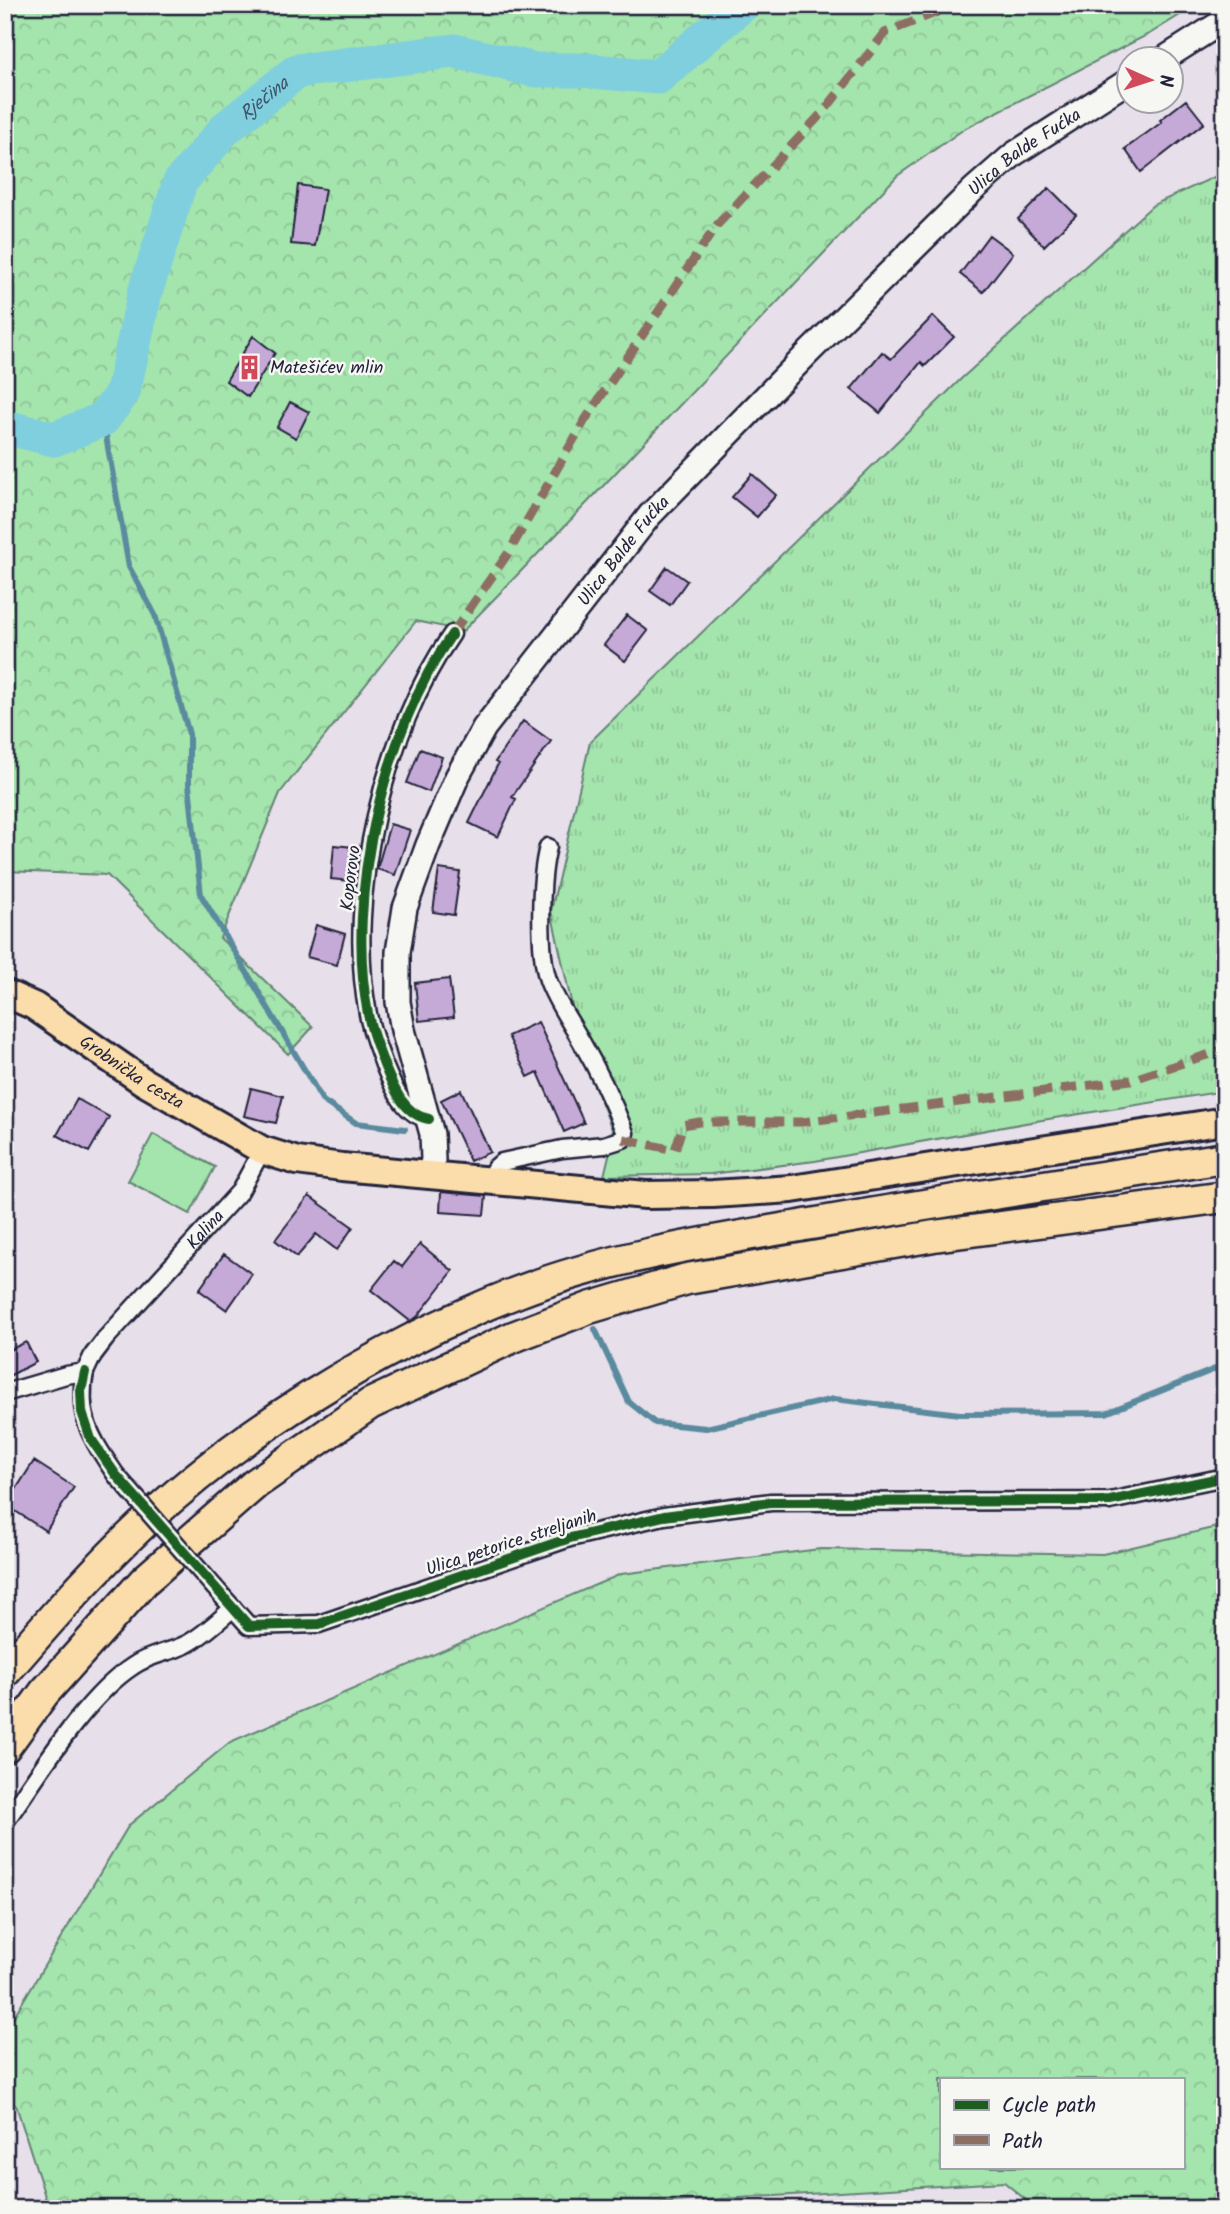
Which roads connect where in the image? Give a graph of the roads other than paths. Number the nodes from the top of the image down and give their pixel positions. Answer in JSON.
{"nodes":[{"id":1,"x":1225,"y":20,"type":"edge"},
{"id":2,"x":1184,"y":46,"type":"edge"},
{"id":3,"x":1114,"y":91,"type":"edge"},
{"id":4,"x":452,"y":634,"type":"dead end"},
{"id":5,"x":548,"y":847,"type":"dead end"},
{"id":6,"x":5,"y":993,"type":"edge"},
{"id":7,"x":429,"y":1119,"type":"junction"},
{"id":8,"x":1225,"y":1121,"type":"edge"},
{"id":9,"x":262,"y":1150,"type":"junction"},
{"id":10,"x":1225,"y":1158,"type":"edge"},
{"id":11,"x":429,"y":1175,"type":"junction"},
{"id":12,"x":488,"y":1180,"type":"junction"},
{"id":13,"x":1225,"y":1196,"type":"edge"},
{"id":14,"x":85,"y":1372,"type":"junction"},
{"id":15,"x":5,"y":1393,"type":"edge"},
{"id":16,"x":1225,"y":1477,"type":"edge"},
{"id":17,"x":233,"y":1608,"type":"junction"},
{"id":18,"x":5,"y":1672,"type":"edge"},
{"id":19,"x":5,"y":1747,"type":"edge"},
{"id":20,"x":5,"y":1822,"type":"edge"}],
"edges":[{"from":1,"to":2,"type":"main road"},
{"from":3,"to":7,"type":"main road","name":"Ulica Balde Fućka"},
{"from":4,"to":7,"type":"street","name":"Koporovo"},
{"from":5,"to":12,"type":"street"},
{"from":6,"to":9,"type":"main road","name":"Grobnička cesta"},
{"from":7,"to":11,"type":"main road","name":"Ulica Balde Fućka"},
{"from":8,"to":12,"type":"main road"},
{"from":9,"to":11,"type":"main road"},
{"from":9,"to":14,"type":"street","name":"Kalina"},
{"from":10,"to":18,"type":"highway"},
{"from":11,"to":12,"type":"main road"},
{"from":13,"to":19,"type":"highway"},
{"from":14,"to":15,"type":"street"},
{"from":14,"to":17,"type":"street","name":"Ulica petorice streljanih","bridge":true},
{"from":16,"to":17,"type":"street","name":"Ulica petorice streljanih"},
{"from":17,"to":20,"type":"street"}]}
